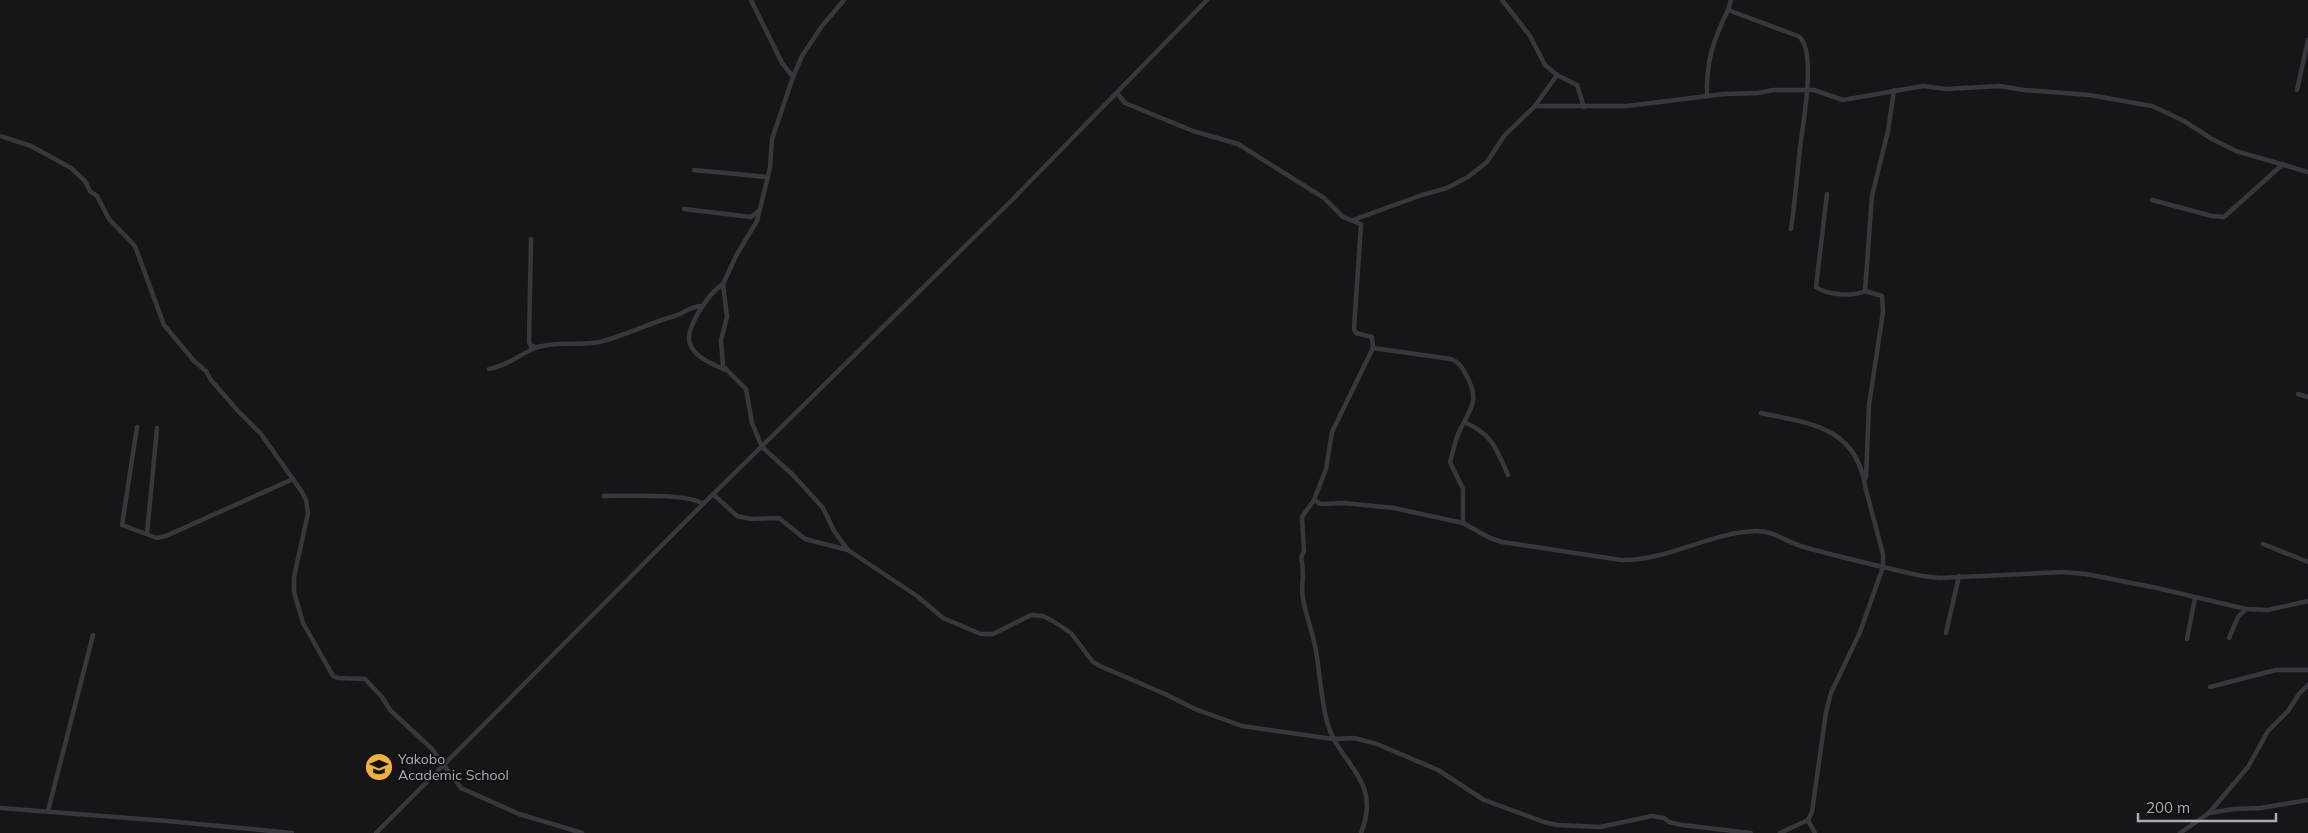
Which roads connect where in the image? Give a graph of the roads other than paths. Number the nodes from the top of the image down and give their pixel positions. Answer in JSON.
{"nodes":[{"id":1,"x":751,"y":0,"type":"edge"},
{"id":2,"x":844,"y":0,"type":"edge"},
{"id":3,"x":1206,"y":0,"type":"edge"},
{"id":4,"x":1502,"y":0,"type":"edge"},
{"id":5,"x":1731,"y":0,"type":"edge"},
{"id":6,"x":1728,"y":10,"type":"junction"},
{"id":7,"x":2308,"y":40,"type":"edge"},
{"id":8,"x":1557,"y":75,"type":"junction"},
{"id":9,"x":793,"y":77,"type":"junction"},
{"id":10,"x":1808,"y":90,"type":"junction"},
{"id":11,"x":1894,"y":90,"type":"junction"},
{"id":12,"x":2297,"y":90,"type":"dead end"},
{"id":13,"x":1117,"y":93,"type":"junction"},
{"id":14,"x":1707,"y":96,"type":"junction"},
{"id":15,"x":1535,"y":106,"type":"junction"},
{"id":16,"x":1584,"y":107,"type":"junction"},
{"id":17,"x":0,"y":136,"type":"edge"},
{"id":18,"x":2283,"y":164,"type":"junction"},
{"id":19,"x":694,"y":170,"type":"dead end"},
{"id":20,"x":2308,"y":172,"type":"edge"},
{"id":21,"x":768,"y":177,"type":"junction"},
{"id":22,"x":1827,"y":194,"type":"dead end"},
{"id":23,"x":2152,"y":200,"type":"dead end"},
{"id":24,"x":684,"y":209,"type":"dead end"},
{"id":25,"x":760,"y":210,"type":"junction"},
{"id":26,"x":1353,"y":220,"type":"junction"},
{"id":27,"x":1791,"y":229,"type":"dead end"},
{"id":28,"x":531,"y":240,"type":"dead end"},
{"id":29,"x":723,"y":284,"type":"junction"},
{"id":30,"x":1865,"y":291,"type":"junction"},
{"id":31,"x":702,"y":306,"type":"junction"},
{"id":32,"x":538,"y":348,"type":"junction"},
{"id":33,"x":1373,"y":348,"type":"junction"},
{"id":34,"x":489,"y":369,"type":"dead end"},
{"id":35,"x":726,"y":370,"type":"junction"},
{"id":36,"x":2298,"y":394,"type":"dead end"},
{"id":37,"x":2308,"y":397,"type":"edge"},
{"id":38,"x":1761,"y":412,"type":"dead end"},
{"id":39,"x":1466,"y":423,"type":"junction"},
{"id":40,"x":137,"y":427,"type":"dead end"},
{"id":41,"x":157,"y":428,"type":"dead end"},
{"id":42,"x":762,"y":447,"type":"junction"},
{"id":43,"x":1508,"y":475,"type":"dead end"},
{"id":44,"x":293,"y":479,"type":"junction"},
{"id":45,"x":1866,"y":480,"type":"junction"},
{"id":46,"x":714,"y":495,"type":"junction"},
{"id":47,"x":604,"y":496,"type":"dead end"},
{"id":48,"x":1314,"y":500,"type":"junction"},
{"id":49,"x":703,"y":504,"type":"junction"},
{"id":50,"x":1463,"y":523,"type":"junction"},
{"id":51,"x":147,"y":534,"type":"junction"},
{"id":52,"x":2263,"y":544,"type":"dead end"},
{"id":53,"x":848,"y":550,"type":"junction"},
{"id":54,"x":2308,"y":562,"type":"edge"},
{"id":55,"x":1883,"y":567,"type":"junction"},
{"id":56,"x":1959,"y":576,"type":"junction"},
{"id":57,"x":2195,"y":598,"type":"junction"},
{"id":58,"x":2308,"y":601,"type":"edge"},
{"id":59,"x":2246,"y":609,"type":"junction"},
{"id":60,"x":1946,"y":633,"type":"dead end"},
{"id":61,"x":93,"y":635,"type":"dead end"},
{"id":62,"x":2229,"y":638,"type":"dead end"},
{"id":63,"x":2187,"y":639,"type":"dead end"},
{"id":64,"x":2308,"y":670,"type":"edge"},
{"id":65,"x":2308,"y":685,"type":"edge"},
{"id":66,"x":2210,"y":687,"type":"dead end"},
{"id":67,"x":1333,"y":739,"type":"junction"},
{"id":68,"x":445,"y":765,"type":"junction"},
{"id":69,"x":2308,"y":800,"type":"edge"},
{"id":70,"x":0,"y":808,"type":"edge"},
{"id":71,"x":48,"y":812,"type":"junction"},
{"id":72,"x":2209,"y":813,"type":"junction"},
{"id":73,"x":1808,"y":820,"type":"junction"},
{"id":74,"x":292,"y":833,"type":"edge"},
{"id":75,"x":376,"y":833,"type":"edge"},
{"id":76,"x":582,"y":833,"type":"edge"},
{"id":77,"x":1362,"y":833,"type":"edge"},
{"id":78,"x":1751,"y":833,"type":"edge"},
{"id":79,"x":1780,"y":833,"type":"edge"},
{"id":80,"x":1815,"y":833,"type":"edge"},
{"id":81,"x":2180,"y":833,"type":"edge"}],
"edges":[{"from":1,"to":9,"type":"street"},
{"from":2,"to":9,"type":"street"},
{"from":3,"to":13,"type":"street"},
{"from":4,"to":8,"type":"street"},
{"from":5,"to":6,"type":"street"},
{"from":6,"to":10,"type":"street"},
{"from":6,"to":14,"type":"street"},
{"from":7,"to":12,"type":"street"},
{"from":8,"to":15,"type":"street"},
{"from":8,"to":16,"type":"street"},
{"from":9,"to":21,"type":"street"},
{"from":10,"to":11,"type":"street"},
{"from":10,"to":14,"type":"street"},
{"from":10,"to":27,"type":"street"},
{"from":11,"to":18,"type":"street"},
{"from":11,"to":30,"type":"street"},
{"from":13,"to":26,"type":"street"},
{"from":13,"to":42,"type":"street"},
{"from":14,"to":16,"type":"street"},
{"from":15,"to":16,"type":"street"},
{"from":15,"to":26,"type":"street"},
{"from":17,"to":44,"type":"street"},
{"from":18,"to":20,"type":"street"},
{"from":18,"to":23,"type":"street"},
{"from":19,"to":21,"type":"street"},
{"from":21,"to":25,"type":"street"},
{"from":22,"to":30,"type":"street"},
{"from":24,"to":25,"type":"street"},
{"from":25,"to":29,"type":"street"},
{"from":26,"to":33,"type":"street"},
{"from":28,"to":32,"type":"street"},
{"from":29,"to":31,"type":"street"},
{"from":29,"to":35,"type":"street"},
{"from":30,"to":45,"type":"street"},
{"from":31,"to":32,"type":"street"},
{"from":31,"to":35,"type":"street"},
{"from":32,"to":34,"type":"street"},
{"from":33,"to":39,"type":"street"},
{"from":33,"to":48,"type":"street"},
{"from":35,"to":42,"type":"street"},
{"from":36,"to":37,"type":"street"},
{"from":38,"to":45,"type":"street"},
{"from":39,"to":43,"type":"street"},
{"from":39,"to":50,"type":"street"},
{"from":40,"to":51,"type":"street"},
{"from":41,"to":51,"type":"street"},
{"from":42,"to":46,"type":"street"},
{"from":42,"to":53,"type":"street"},
{"from":44,"to":51,"type":"street"},
{"from":44,"to":68,"type":"street"},
{"from":45,"to":55,"type":"street"},
{"from":46,"to":49,"type":"street"},
{"from":46,"to":53,"type":"street"},
{"from":47,"to":49,"type":"street"},
{"from":48,"to":50,"type":"street"},
{"from":48,"to":67,"type":"street"},
{"from":49,"to":68,"type":"street"},
{"from":50,"to":55,"type":"street"},
{"from":52,"to":54,"type":"street"},
{"from":53,"to":67,"type":"street"},
{"from":55,"to":56,"type":"street"},
{"from":55,"to":73,"type":"street"},
{"from":56,"to":57,"type":"street"},
{"from":56,"to":60,"type":"street"},
{"from":57,"to":59,"type":"street"},
{"from":57,"to":63,"type":"street"},
{"from":58,"to":59,"type":"street"},
{"from":59,"to":62,"type":"street"},
{"from":61,"to":71,"type":"street"},
{"from":64,"to":66,"type":"street"},
{"from":65,"to":72,"type":"street"},
{"from":67,"to":77,"type":"street"},
{"from":67,"to":78,"type":"street"},
{"from":68,"to":75,"type":"street"},
{"from":68,"to":76,"type":"street"},
{"from":69,"to":72,"type":"street"},
{"from":70,"to":71,"type":"street"},
{"from":71,"to":74,"type":"street"},
{"from":72,"to":81,"type":"street"},
{"from":73,"to":79,"type":"street"},
{"from":73,"to":80,"type":"street"}]}
